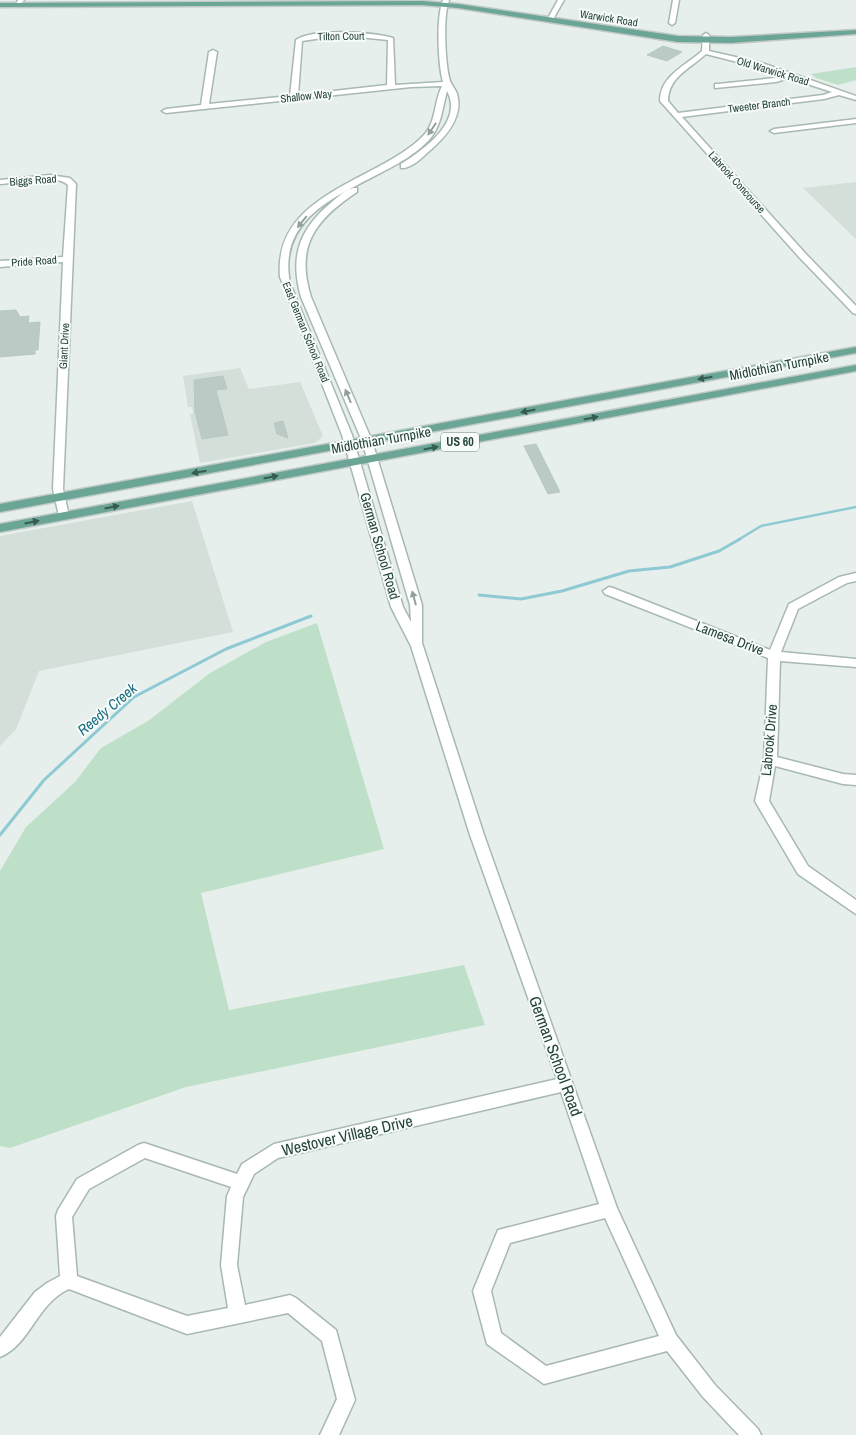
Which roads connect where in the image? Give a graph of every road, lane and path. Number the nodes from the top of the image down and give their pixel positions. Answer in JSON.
{"nodes":[{"id":1,"x":87,"y":0,"type":"edge"},
{"id":2,"x":432,"y":0,"type":"edge"},
{"id":3,"x":561,"y":0,"type":"edge"},
{"id":4,"x":676,"y":0,"type":"edge"},
{"id":5,"x":19,"y":2,"type":"edge"},
{"id":6,"x":124,"y":2,"type":"edge"},
{"id":7,"x":445,"y":2,"type":"edge"},
{"id":8,"x":0,"y":3,"type":"edge"},
{"id":9,"x":551,"y":18,"type":"junction"},
{"id":10,"x":672,"y":23,"type":"dead end"},
{"id":11,"x":856,"y":27,"type":"edge"},
{"id":12,"x":856,"y":32,"type":"edge"},
{"id":13,"x":706,"y":38,"type":"junction"},
{"id":14,"x":213,"y":52,"type":"dead end"},
{"id":15,"x":705,"y":52,"type":"junction"},
{"id":16,"x":790,"y":76,"type":"junction"},
{"id":17,"x":447,"y":84,"type":"junction"},
{"id":18,"x":718,"y":86,"type":"dead end"},
{"id":19,"x":391,"y":87,"type":"junction"},
{"id":20,"x":840,"y":92,"type":"junction"},
{"id":21,"x":294,"y":97,"type":"junction"},
{"id":22,"x":856,"y":98,"type":"edge"},
{"id":23,"x":205,"y":106,"type":"junction"},
{"id":24,"x":166,"y":111,"type":"dead end"},
{"id":25,"x":677,"y":115,"type":"junction"},
{"id":26,"x":856,"y":121,"type":"edge"},
{"id":27,"x":774,"y":131,"type":"dead end"},
{"id":28,"x":67,"y":178,"type":"joint"},
{"id":29,"x":0,"y":182,"type":"edge"},
{"id":30,"x":68,"y":258,"type":"junction"},
{"id":31,"x":0,"y":264,"type":"edge"},
{"id":32,"x":309,"y":305,"type":"junction"},
{"id":33,"x":295,"y":306,"type":"junction"},
{"id":34,"x":856,"y":311,"type":"edge"},
{"id":35,"x":856,"y":350,"type":"edge"},
{"id":36,"x":856,"y":368,"type":"edge"},
{"id":37,"x":367,"y":441,"type":"junction"},
{"id":38,"x":350,"y":444,"type":"junction"},
{"id":39,"x":372,"y":459,"type":"junction"},
{"id":40,"x":356,"y":462,"type":"junction"},
{"id":41,"x":59,"y":498,"type":"junction"},
{"id":42,"x":0,"y":508,"type":"edge"},
{"id":43,"x":64,"y":516,"type":"junction"},
{"id":44,"x":0,"y":528,"type":"edge"},
{"id":45,"x":856,"y":577,"type":"edge"},
{"id":46,"x":609,"y":591,"type":"dead end"},
{"id":47,"x":417,"y":646,"type":"junction"},
{"id":48,"x":774,"y":656,"type":"junction"},
{"id":49,"x":856,"y":663,"type":"edge"},
{"id":50,"x":770,"y":760,"type":"junction"},
{"id":51,"x":856,"y":780,"type":"edge"},
{"id":52,"x":856,"y":908,"type":"edge"},
{"id":53,"x":566,"y":1084,"type":"junction"},
{"id":54,"x":242,"y":1183,"type":"junction"},
{"id":55,"x":609,"y":1209,"type":"junction"},
{"id":56,"x":68,"y":1281,"type":"junction"},
{"id":57,"x":238,"y":1315,"type":"junction"},
{"id":58,"x":670,"y":1341,"type":"junction"},
{"id":59,"x":0,"y":1348,"type":"edge"},
{"id":60,"x":329,"y":1435,"type":"edge"},
{"id":61,"x":752,"y":1435,"type":"edge"}],
"edges":[{"from":1,"to":5,"type":"main road","name":"Warwick Road"},
{"from":2,"to":7,"type":"main road","name":"Warwick Road"},
{"from":3,"to":9,"type":"street"},
{"from":4,"to":10,"type":"street"},
{"from":5,"to":6,"type":"main road","name":"Warwick Road"},
{"from":5,"to":8,"type":"main road","name":"Warwick Road"},
{"from":6,"to":7,"type":"main road","name":"Warwick Road"},
{"from":7,"to":9,"type":"main road","name":"Warwick Road"},
{"from":7,"to":17,"type":"street","name":"East German School Road"},
{"from":9,"to":13,"type":"main road","name":"Warwick Road"},
{"from":11,"to":13,"type":"main road","name":"Warwick Road"},
{"from":12,"to":13,"type":"main road","name":"Warwick Road"},
{"from":13,"to":15,"type":"street"},
{"from":14,"to":23,"type":"street"},
{"from":15,"to":16,"type":"street","name":"Old Warwick Road"},
{"from":15,"to":25,"type":"street","name":"Labrook Concourse"},
{"from":16,"to":18,"type":"street"},
{"from":16,"to":20,"type":"street","name":"Old Warwick Road"},
{"from":17,"to":19,"type":"street","name":"Shallow Way"},
{"from":17,"to":32,"type":"street","name":"East German School Road"},
{"from":17,"to":33,"type":"street","name":"East German School Road","one_way":true},
{"from":19,"to":21,"type":"street","name":"Shallow Way"},
{"from":19,"to":21,"type":"street","name":"Tilton Court"},
{"from":20,"to":22,"type":"street","name":"Old Warwick Road"},
{"from":20,"to":25,"type":"street","name":"Tweeter Branch"},
{"from":21,"to":23,"type":"street","name":"Shallow Way"},
{"from":23,"to":24,"type":"street","name":"Shallow Way"},
{"from":25,"to":34,"type":"street","name":"Labrook Concourse"},
{"from":26,"to":27,"type":"street"},
{"from":28,"to":29,"type":"street","name":"Biggs Road"},
{"from":28,"to":30,"type":"street","name":"Giant Drive"},
{"from":30,"to":31,"type":"street","name":"Pride Road"},
{"from":30,"to":41,"type":"street","name":"Giant Drive"},
{"from":32,"to":33,"type":"street"},
{"from":37,"to":32,"type":"street","name":"East German School Road","one_way":true},
{"from":33,"to":38,"type":"street","name":"East German School Road"},
{"from":35,"to":37,"type":"main road","name":"Midlothian Turnpike","number":"US 60","one_way":true},
{"from":39,"to":36,"type":"main road","name":"Midlothian Turnpike","number":"US 60","one_way":true},
{"from":37,"to":38,"type":"main road","name":"Midlothian Turnpike","number":"US 60"},
{"from":37,"to":39,"type":"street","name":"German School Road"},
{"from":38,"to":40,"type":"street","name":"German School Road"},
{"from":38,"to":41,"type":"main road","name":"Midlothian Turnpike","number":"US 60","one_way":true},
{"from":39,"to":40,"type":"main road","name":"Midlothian Turnpike","number":"US 60"},
{"from":47,"to":39,"type":"street","name":"German School Road","one_way":true},
{"from":43,"to":40,"type":"main road","name":"Midlothian Turnpike","number":"US 60","one_way":true},
{"from":40,"to":47,"type":"street","name":"German School Road"},
{"from":41,"to":42,"type":"main road","name":"Midlothian Turnpike","number":"US 60"},
{"from":41,"to":43,"type":"street","name":"Giant Drive"},
{"from":44,"to":43,"type":"main road","name":"Midlothian Turnpike","number":"US 60","one_way":true},
{"from":45,"to":48,"type":"street","name":"Labrook Drive"},
{"from":46,"to":48,"type":"street","name":"Lamesa Drive"},
{"from":47,"to":53,"type":"street","name":"German School Road"},
{"from":48,"to":49,"type":"street","name":"Lamesa Drive"},
{"from":48,"to":50,"type":"street","name":"Labrook Drive"},
{"from":50,"to":51,"type":"street"},
{"from":50,"to":52,"type":"street","name":"Labrook Drive"},
{"from":53,"to":54,"type":"street","name":"Westover Village Drive"},
{"from":53,"to":55,"type":"street","name":"German School Road"},
{"from":54,"to":56,"type":"street"},
{"from":54,"to":57,"type":"street","name":"Westover Village Drive"},
{"from":55,"to":58,"type":"street","name":"German School Road"},
{"from":55,"to":58,"type":"street"},
{"from":56,"to":57,"type":"street"},
{"from":56,"to":59,"type":"street"},
{"from":57,"to":60,"type":"street"},
{"from":58,"to":61,"type":"street","name":"German School Road"}]}
